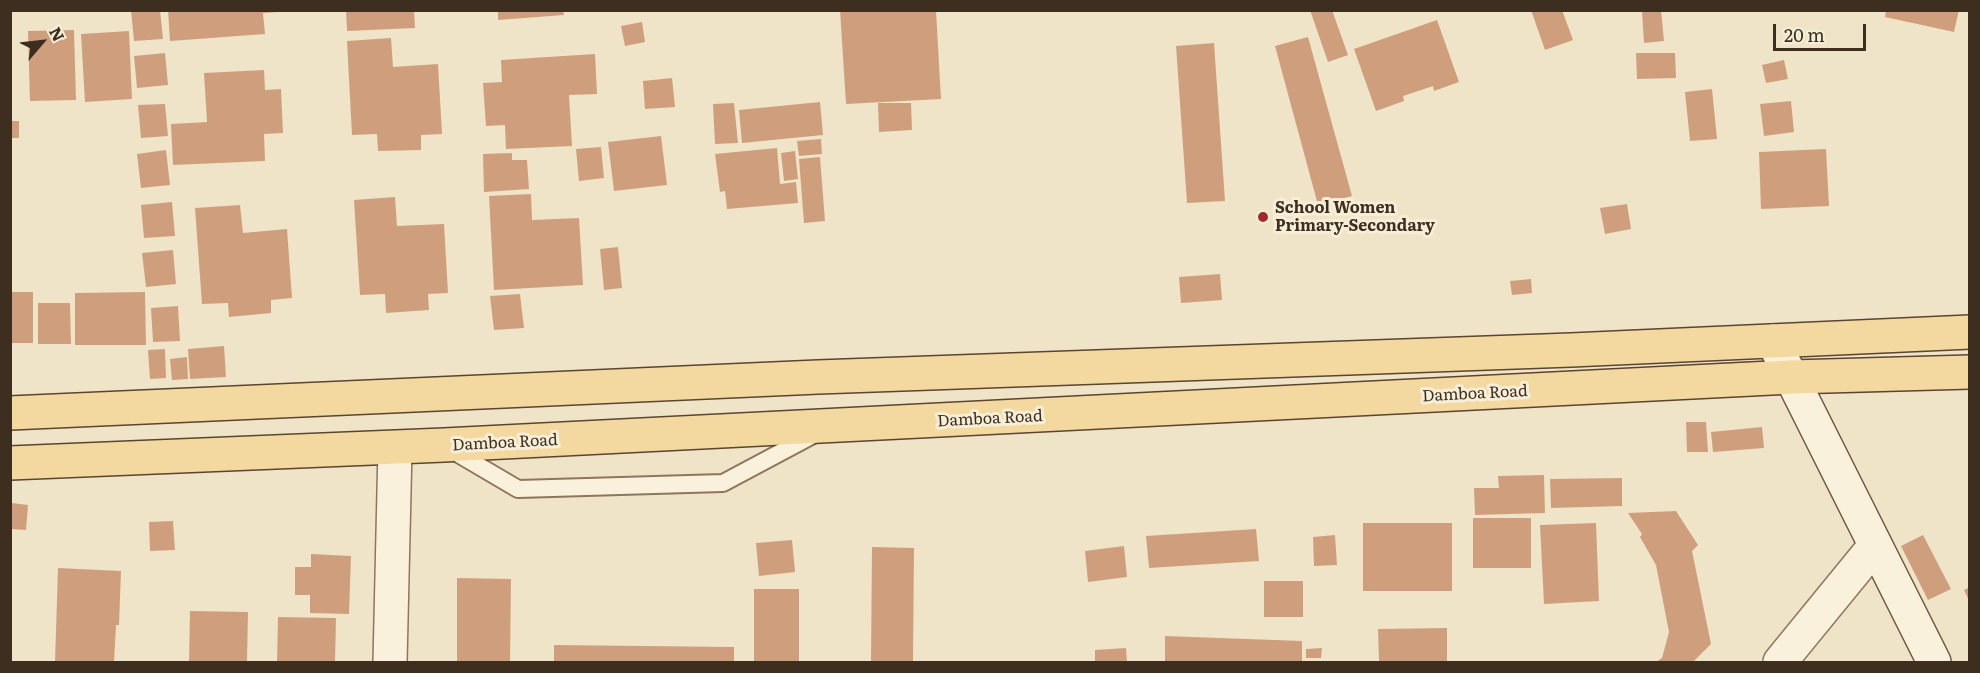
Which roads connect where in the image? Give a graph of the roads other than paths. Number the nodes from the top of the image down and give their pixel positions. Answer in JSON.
{"nodes":[{"id":1,"x":1970,"y":332,"type":"edge"},
{"id":2,"x":1773,"y":341,"type":"junction"},
{"id":3,"x":1970,"y":372,"type":"edge"},
{"id":4,"x":1791,"y":377,"type":"junction"},
{"id":5,"x":10,"y":413,"type":"edge"},
{"id":6,"x":829,"y":427,"type":"junction"},
{"id":7,"x":444,"y":446,"type":"junction"},
{"id":8,"x":396,"y":448,"type":"junction"},
{"id":9,"x":10,"y":463,"type":"edge"},
{"id":10,"x":1874,"y":547,"type":"junction"},
{"id":11,"x":390,"y":663,"type":"edge"},
{"id":12,"x":1780,"y":663,"type":"edge"},
{"id":13,"x":1934,"y":663,"type":"edge"}],
"edges":[{"from":1,"to":2,"type":"main road"},
{"from":2,"to":4,"type":"street"},
{"from":2,"to":5,"type":"main road"},
{"from":3,"to":4,"type":"main road","name":"Damboa Road"},
{"from":4,"to":6,"type":"main road","name":"Damboa Road"},
{"from":4,"to":10,"type":"street"},
{"from":6,"to":7,"type":"main road","name":"Damboa Road"},
{"from":6,"to":7,"type":"lane"},
{"from":7,"to":8,"type":"main road","name":"Damboa Road"},
{"from":8,"to":9,"type":"main road","name":"Damboa Road"},
{"from":8,"to":11,"type":"street"},
{"from":10,"to":12,"type":"street"},
{"from":10,"to":13,"type":"street"}]}
